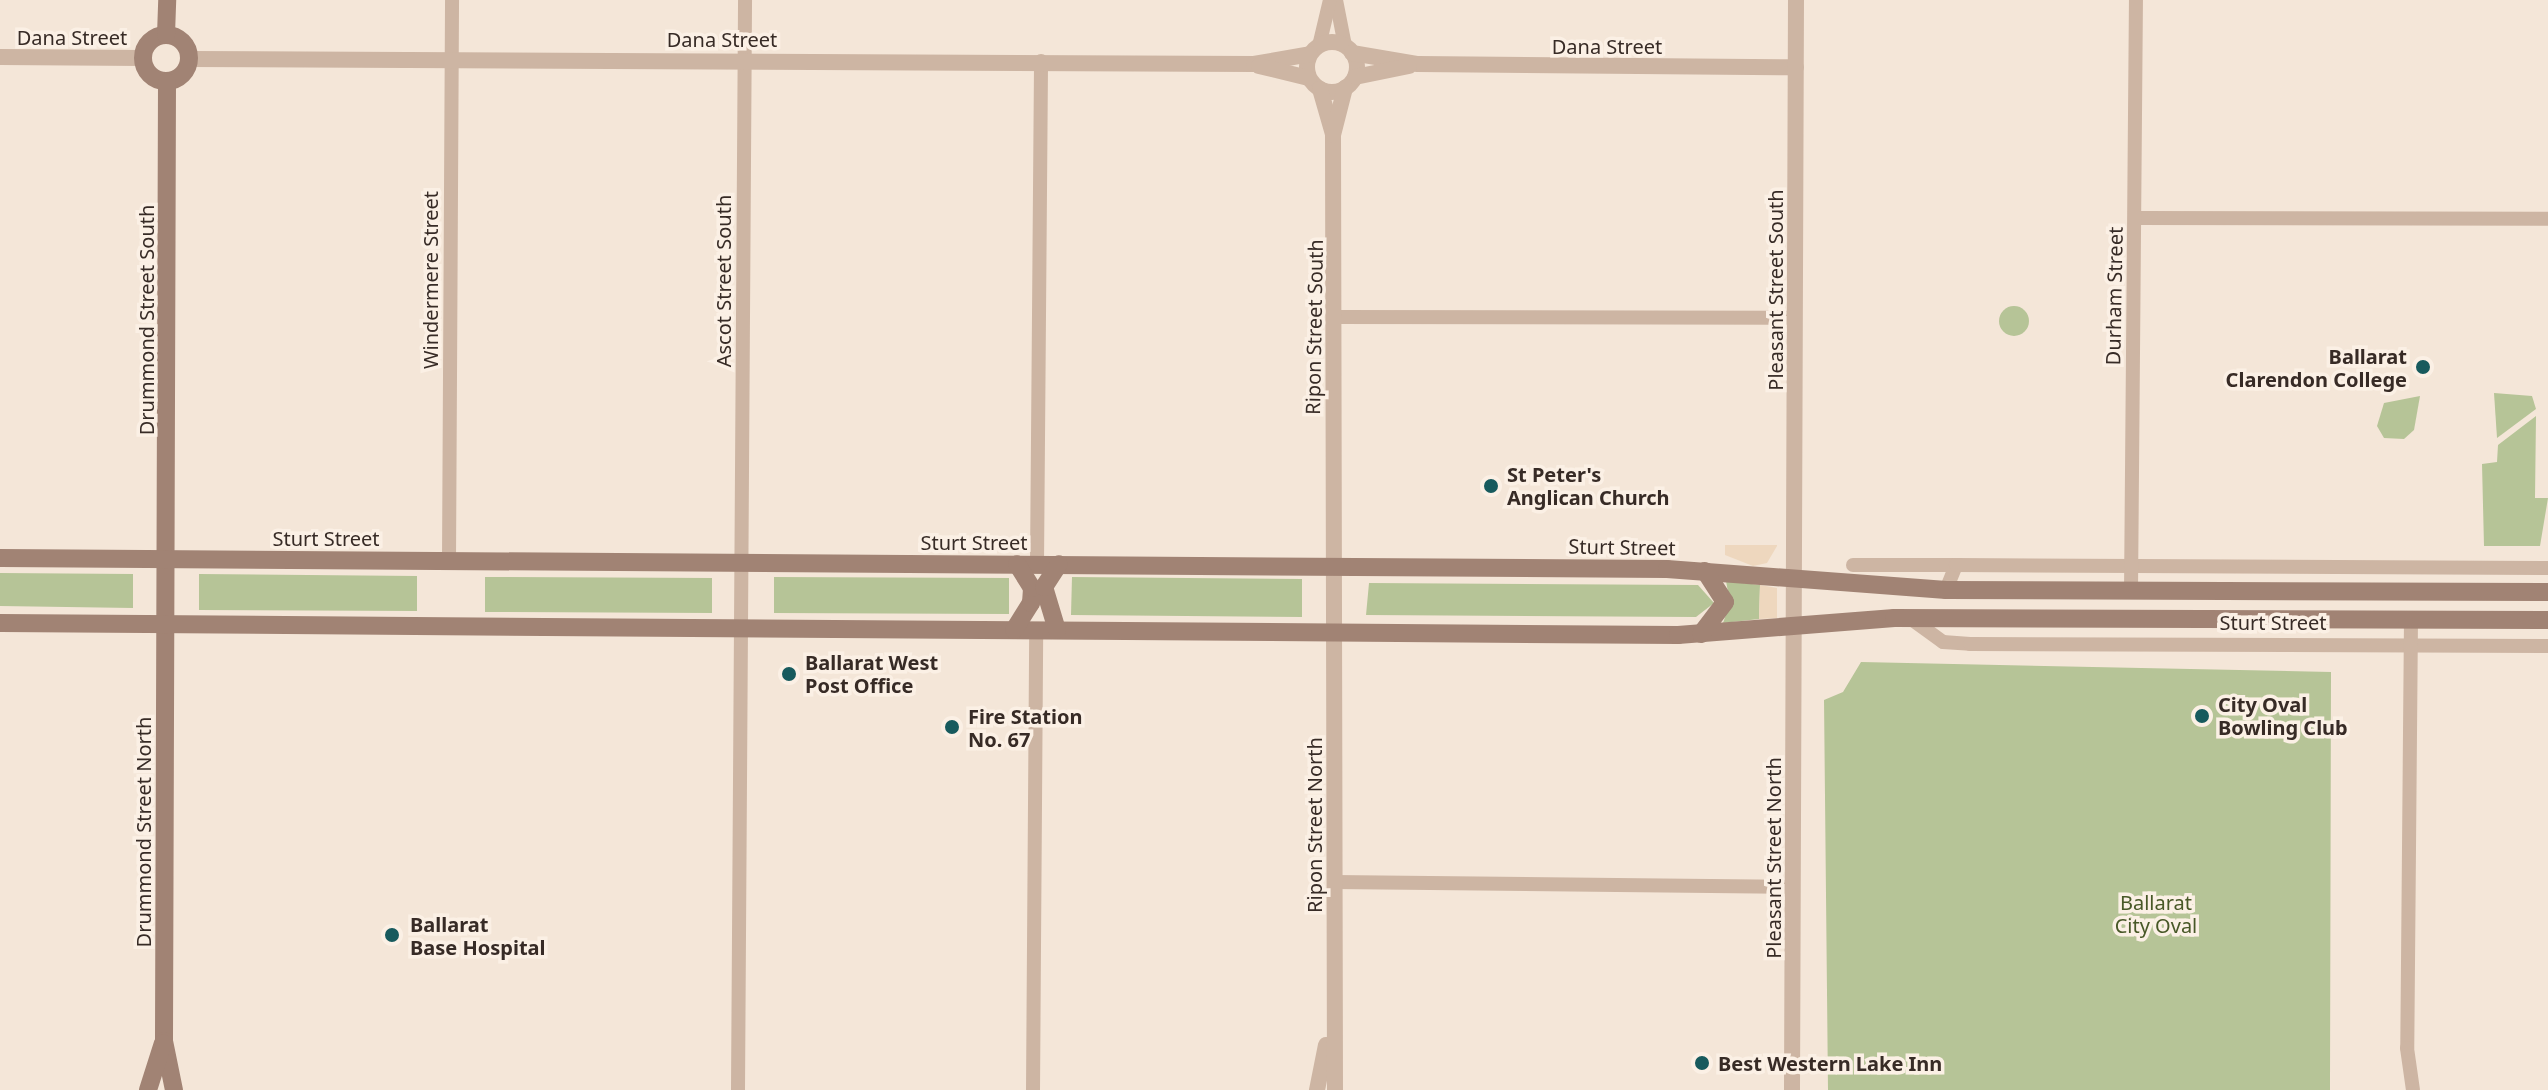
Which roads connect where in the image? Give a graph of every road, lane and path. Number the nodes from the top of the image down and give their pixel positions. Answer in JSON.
{"nodes":[{"id":1,"x":167,"y":0,"type":"edge"},
{"id":2,"x":452,"y":0,"type":"edge"},
{"id":3,"x":745,"y":0,"type":"edge"},
{"id":4,"x":1333,"y":0,"type":"edge"},
{"id":5,"x":1796,"y":0,"type":"edge"},
{"id":6,"x":2136,"y":0,"type":"edge"},
{"id":7,"x":166,"y":35,"type":"junction"},
{"id":8,"x":1348,"y":49,"type":"junction"},
{"id":9,"x":1314,"y":50,"type":"junction"},
{"id":10,"x":0,"y":57,"type":"edge"},
{"id":11,"x":143,"y":58,"type":"junction"},
{"id":12,"x":451,"y":58,"type":"junction"},
{"id":13,"x":190,"y":59,"type":"junction"},
{"id":14,"x":744,"y":59,"type":"junction"},
{"id":15,"x":1041,"y":61,"type":"junction"},
{"id":16,"x":1254,"y":64,"type":"junction"},
{"id":17,"x":1418,"y":64,"type":"junction"},
{"id":18,"x":1796,"y":67,"type":"junction"},
{"id":19,"x":167,"y":82,"type":"junction"},
{"id":20,"x":1314,"y":83,"type":"junction"},
{"id":21,"x":1350,"y":83,"type":"junction"},
{"id":22,"x":1333,"y":135,"type":"junction"},
{"id":23,"x":2136,"y":218,"type":"junction"},
{"id":24,"x":2548,"y":219,"type":"edge"},
{"id":25,"x":1334,"y":317,"type":"junction"},
{"id":26,"x":1795,"y":318,"type":"junction"},
{"id":27,"x":0,"y":558,"type":"edge"},
{"id":28,"x":167,"y":559,"type":"junction"},
{"id":29,"x":449,"y":561,"type":"junction"},
{"id":30,"x":741,"y":562,"type":"junction"},
{"id":31,"x":1017,"y":564,"type":"junction"},
{"id":32,"x":1037,"y":564,"type":"junction"},
{"id":33,"x":1059,"y":564,"type":"junction"},
{"id":34,"x":1853,"y":565,"type":"dead end"},
{"id":35,"x":1956,"y":565,"type":"junction"},
{"id":36,"x":2131,"y":566,"type":"junction"},
{"id":37,"x":1333,"y":568,"type":"junction"},
{"id":38,"x":2548,"y":568,"type":"edge"},
{"id":39,"x":1705,"y":571,"type":"junction"},
{"id":40,"x":1793,"y":580,"type":"junction"},
{"id":41,"x":1946,"y":590,"type":"junction"},
{"id":42,"x":2131,"y":592,"type":"junction"},
{"id":43,"x":2548,"y":592,"type":"edge"},
{"id":44,"x":1910,"y":618,"type":"junction"},
{"id":45,"x":2411,"y":619,"type":"junction"},
{"id":46,"x":2548,"y":620,"type":"edge"},
{"id":47,"x":0,"y":623,"type":"edge"},
{"id":48,"x":166,"y":624,"type":"junction"},
{"id":49,"x":1794,"y":626,"type":"junction"},
{"id":50,"x":741,"y":628,"type":"junction"},
{"id":51,"x":1014,"y":630,"type":"junction"},
{"id":52,"x":1036,"y":630,"type":"junction"},
{"id":53,"x":1057,"y":630,"type":"junction"},
{"id":54,"x":1334,"y":632,"type":"junction"},
{"id":55,"x":1701,"y":634,"type":"junction"},
{"id":56,"x":2412,"y":644,"type":"junction"},
{"id":57,"x":2548,"y":646,"type":"edge"},
{"id":58,"x":1334,"y":882,"type":"junction"},
{"id":59,"x":1793,"y":887,"type":"junction"},
{"id":60,"x":1332,"y":1019,"type":"junction"},
{"id":61,"x":164,"y":1041,"type":"junction"},
{"id":62,"x":148,"y":1090,"type":"edge"},
{"id":63,"x":174,"y":1090,"type":"edge"},
{"id":64,"x":738,"y":1090,"type":"edge"},
{"id":65,"x":1033,"y":1090,"type":"edge"},
{"id":66,"x":1317,"y":1090,"type":"edge"},
{"id":67,"x":1335,"y":1090,"type":"edge"},
{"id":68,"x":1792,"y":1090,"type":"edge"},
{"id":69,"x":2413,"y":1090,"type":"edge"}],
"edges":[{"from":1,"to":7,"type":"main road"},
{"from":2,"to":12,"type":"street","name":"Windermere Street"},
{"from":3,"to":14,"type":"street","name":"Ascot Street South"},
{"from":4,"to":8,"type":"street"},
{"from":4,"to":9,"type":"street"},
{"from":5,"to":18,"type":"street","name":"Pleasant Street South"},
{"from":6,"to":23,"type":"street","name":"Durham Street"},
{"from":7,"to":11,"type":"main road"},
{"from":7,"to":13,"type":"main road"},
{"from":8,"to":9,"type":"street","name":"Dana Street"},
{"from":8,"to":17,"type":"street","name":"Dana Street"},
{"from":8,"to":21,"type":"street"},
{"from":9,"to":16,"type":"street","name":"Dana Street"},
{"from":9,"to":20,"type":"street"},
{"from":10,"to":11,"type":"street","name":"Dana Street"},
{"from":11,"to":19,"type":"main road"},
{"from":12,"to":13,"type":"street","name":"Dana Street"},
{"from":12,"to":14,"type":"street","name":"Dana Street"},
{"from":12,"to":29,"type":"street","name":"Windermere Street"},
{"from":13,"to":19,"type":"main road"},
{"from":14,"to":15,"type":"street","name":"Dana Street"},
{"from":14,"to":30,"type":"street","name":"Ascot Street South"},
{"from":15,"to":16,"type":"street","name":"Dana Street"},
{"from":15,"to":32,"type":"street"},
{"from":16,"to":20,"type":"street","name":"Dana Street"},
{"from":17,"to":18,"type":"street","name":"Dana Street"},
{"from":17,"to":21,"type":"street","name":"Dana Street"},
{"from":18,"to":26,"type":"street","name":"Pleasant Street South"},
{"from":19,"to":28,"type":"main road","name":"Drummond Street South"},
{"from":20,"to":21,"type":"street","name":"Dana Street"},
{"from":20,"to":22,"type":"street"},
{"from":21,"to":22,"type":"street","name":"Ripon Street South"},
{"from":22,"to":25,"type":"street","name":"Ripon Street South"},
{"from":23,"to":24,"type":"street"},
{"from":23,"to":36,"type":"street","name":"Durham Street"},
{"from":25,"to":26,"type":"street"},
{"from":25,"to":37,"type":"street","name":"Ripon Street South"},
{"from":26,"to":40,"type":"street","name":"Pleasant Street South"},
{"from":27,"to":28,"type":"main road","name":"Sturt Street"},
{"from":28,"to":29,"type":"main road","name":"Sturt Street"},
{"from":28,"to":48,"type":"main road","name":"Drummond Street South"},
{"from":29,"to":30,"type":"main road","name":"Sturt Street"},
{"from":30,"to":31,"type":"main road","name":"Sturt Street"},
{"from":30,"to":50,"type":"street","name":"Ascot Street South"},
{"from":31,"to":32,"type":"main road","name":"Sturt Street"},
{"from":31,"to":51,"type":"main road"},
{"from":32,"to":33,"type":"main road","name":"Sturt Street"},
{"from":33,"to":37,"type":"main road","name":"Sturt Street"},
{"from":33,"to":53,"type":"main road"},
{"from":34,"to":35,"type":"street"},
{"from":35,"to":36,"type":"street"},
{"from":35,"to":41,"type":"street"},
{"from":36,"to":38,"type":"street"},
{"from":36,"to":42,"type":"street","name":"Durham Street"},
{"from":37,"to":39,"type":"main road","name":"Sturt Street"},
{"from":37,"to":54,"type":"street","name":"Ripon Street South"},
{"from":39,"to":40,"type":"main road","name":"Sturt Street"},
{"from":39,"to":55,"type":"main road"},
{"from":40,"to":41,"type":"main road","name":"Sturt Street"},
{"from":40,"to":49,"type":"street","name":"Pleasant Street South"},
{"from":41,"to":42,"type":"main road","name":"Sturt Street"},
{"from":42,"to":43,"type":"main road","name":"Sturt Street"},
{"from":44,"to":45,"type":"main road","name":"Sturt Street"},
{"from":44,"to":49,"type":"main road","name":"Sturt Street"},
{"from":44,"to":56,"type":"street","name":"Sturt Street"},
{"from":45,"to":46,"type":"main road","name":"Sturt Street"},
{"from":45,"to":56,"type":"street"},
{"from":47,"to":48,"type":"main road","name":"Sturt Street"},
{"from":48,"to":50,"type":"main road","name":"Sturt Street"},
{"from":48,"to":61,"type":"main road","name":"Drummond Street North"},
{"from":49,"to":55,"type":"main road","name":"Sturt Street"},
{"from":49,"to":59,"type":"street","name":"Pleasant Street North"},
{"from":50,"to":51,"type":"main road","name":"Sturt Street"},
{"from":50,"to":64,"type":"street","name":"Ascot Street South"},
{"from":51,"to":52,"type":"main road","name":"Sturt Street"},
{"from":52,"to":53,"type":"main road","name":"Sturt Street"},
{"from":52,"to":65,"type":"street"},
{"from":53,"to":54,"type":"main road","name":"Sturt Street"},
{"from":54,"to":55,"type":"main road","name":"Sturt Street"},
{"from":54,"to":58,"type":"street","name":"Ripon Street North"},
{"from":56,"to":57,"type":"street","name":"Sturt Street"},
{"from":56,"to":69,"type":"street"},
{"from":58,"to":59,"type":"street"},
{"from":58,"to":60,"type":"street","name":"Ripon Street North"},
{"from":59,"to":68,"type":"street","name":"Pleasant Street North"},
{"from":60,"to":66,"type":"street","name":"Ripon Street North"},
{"from":60,"to":67,"type":"street","name":"Ripon Street North"},
{"from":61,"to":62,"type":"main road","name":"Drummond Street North"},
{"from":61,"to":63,"type":"main road","name":"Drummond Street North"}]}
